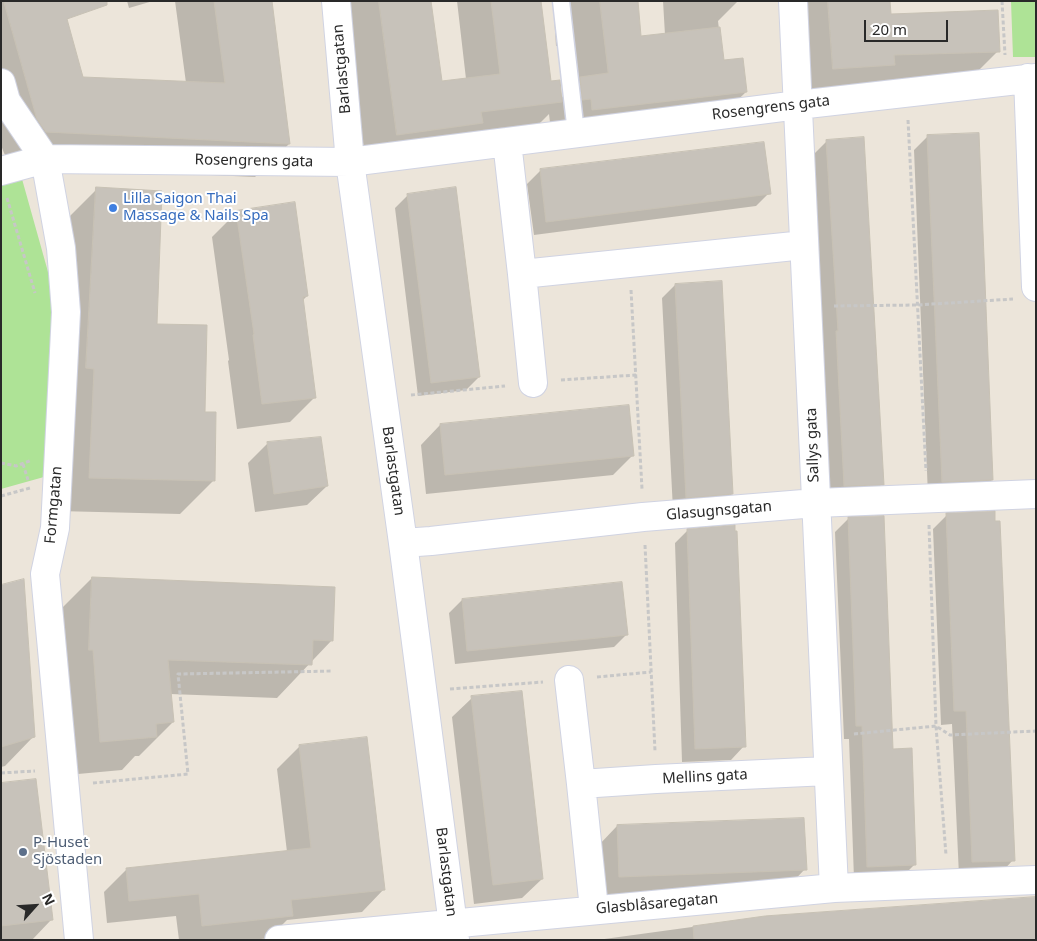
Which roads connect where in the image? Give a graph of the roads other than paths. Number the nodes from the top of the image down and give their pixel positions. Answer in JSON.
{"nodes":[{"id":1,"x":336,"y":1,"type":"edge"},
{"id":2,"x":561,"y":1,"type":"edge"},
{"id":3,"x":793,"y":1,"type":"edge"},
{"id":4,"x":1023,"y":79,"type":"edge"},
{"id":5,"x":1,"y":83,"type":"edge"},
{"id":6,"x":798,"y":104,"type":"junction"},
{"id":7,"x":576,"y":133,"type":"junction"},
{"id":8,"x":507,"y":142,"type":"junction"},
{"id":9,"x":45,"y":159,"type":"junction"},
{"id":10,"x":350,"y":162,"type":"junction"},
{"id":11,"x":4,"y":184,"type":"edge"},
{"id":12,"x":804,"y":245,"type":"junction"},
{"id":13,"x":522,"y":274,"type":"junction"},
{"id":14,"x":1026,"y":293,"type":"edge"},
{"id":15,"x":533,"y":383,"type":"dead end"},
{"id":16,"x":1036,"y":494,"type":"edge"},
{"id":17,"x":816,"y":503,"type":"junction"},
{"id":18,"x":403,"y":543,"type":"junction"},
{"id":19,"x":569,"y":680,"type":"dead end"},
{"id":20,"x":828,"y":772,"type":"junction"},
{"id":21,"x":581,"y":784,"type":"junction"},
{"id":22,"x":1036,"y":880,"type":"edge"},
{"id":23,"x":834,"y":888,"type":"junction"},
{"id":24,"x":594,"y":909,"type":"junction"},
{"id":25,"x":454,"y":932,"type":"edge"},
{"id":26,"x":79,"y":940,"type":"edge"},
{"id":27,"x":279,"y":940,"type":"edge"}],
"edges":[{"from":1,"to":10,"type":"street","name":"Barlastgatan"},
{"from":2,"to":7,"type":"lane"},
{"from":3,"to":6,"type":"street","name":"Sallys gata"},
{"from":4,"to":6,"type":"street","name":"Rosengrens gata"},
{"from":4,"to":14,"type":"street"},
{"from":5,"to":9,"type":"street","name":"Formgatan"},
{"from":6,"to":7,"type":"street","name":"Rosengrens gata"},
{"from":6,"to":12,"type":"street","name":"Sallys gata"},
{"from":7,"to":8,"type":"street","name":"Rosengrens gata"},
{"from":8,"to":10,"type":"street","name":"Rosengrens gata"},
{"from":8,"to":13,"type":"street"},
{"from":9,"to":10,"type":"street","name":"Rosengrens gata"},
{"from":9,"to":11,"type":"street","name":"Rosengrens gata"},
{"from":9,"to":26,"type":"street","name":"Formgatan"},
{"from":10,"to":18,"type":"street","name":"Barlastgatan"},
{"from":12,"to":13,"type":"street"},
{"from":12,"to":17,"type":"street","name":"Sallys gata"},
{"from":13,"to":15,"type":"street"},
{"from":16,"to":17,"type":"street","name":"Glasugnsgatan"},
{"from":17,"to":18,"type":"street","name":"Glasugnsgatan"},
{"from":17,"to":20,"type":"street","name":"Sallys gata"},
{"from":18,"to":25,"type":"street","name":"Barlastgatan"},
{"from":19,"to":21,"type":"street"},
{"from":20,"to":21,"type":"street","name":"Mellins gata"},
{"from":20,"to":23,"type":"street","name":"Sallys gata"},
{"from":21,"to":24,"type":"street"},
{"from":22,"to":23,"type":"street","name":"Glasblåsaregatan"},
{"from":23,"to":24,"type":"street","name":"Glasblåsaregatan"},
{"from":24,"to":25,"type":"street","name":"Glasblåsaregatan"},
{"from":25,"to":27,"type":"street","name":"Glasblåsaregatan"}]}
